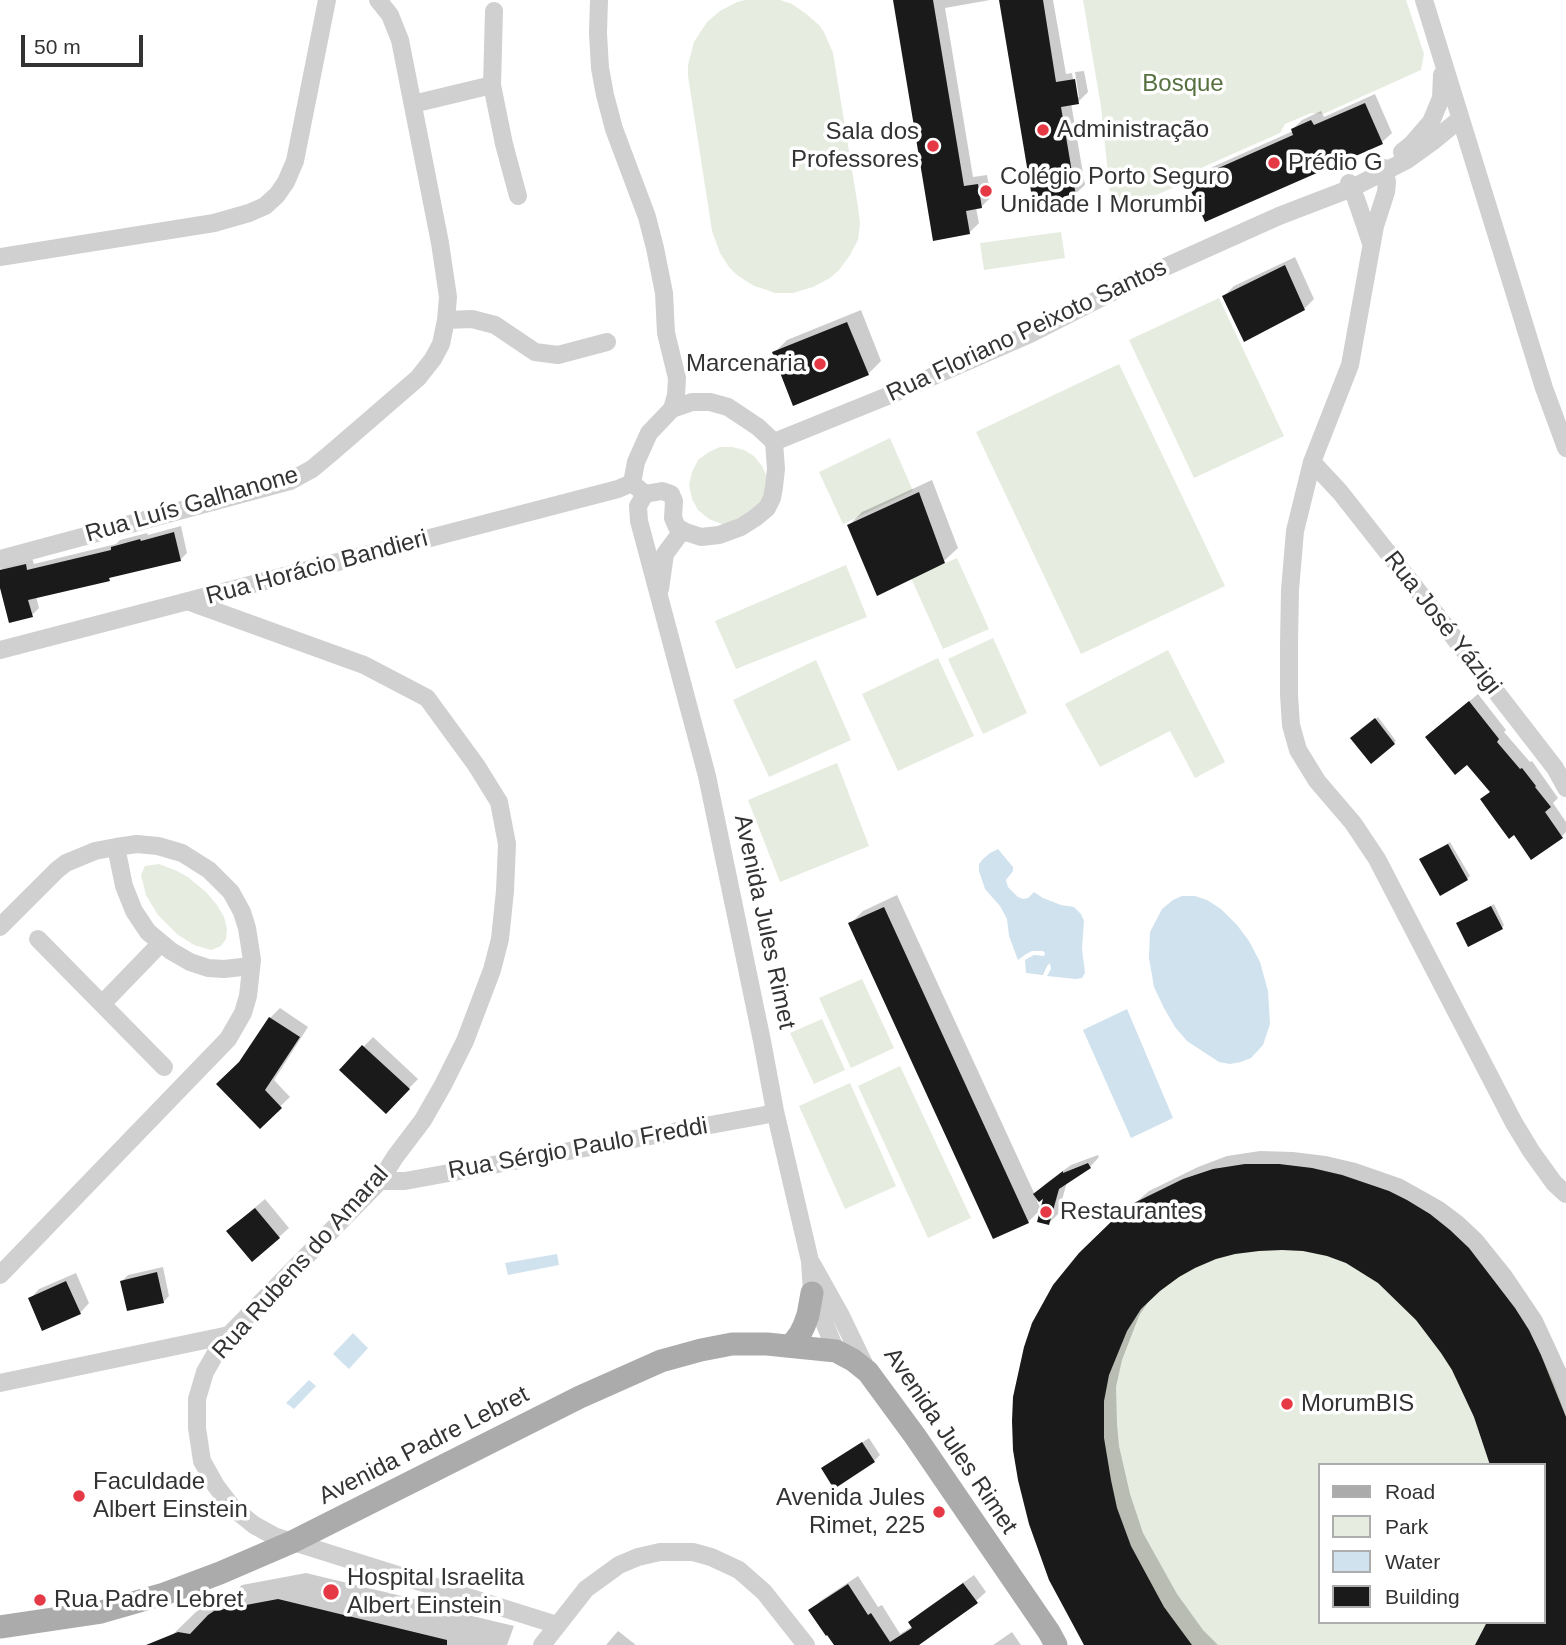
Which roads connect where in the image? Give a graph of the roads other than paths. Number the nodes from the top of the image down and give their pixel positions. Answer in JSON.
{"nodes":[{"id":1,"x":327,"y":0,"type":"edge"},
{"id":2,"x":378,"y":0,"type":"edge"},
{"id":3,"x":599,"y":0,"type":"edge"},
{"id":4,"x":1424,"y":0,"type":"edge"},
{"id":5,"x":494,"y":11,"type":"dead end"},
{"id":6,"x":1443,"y":59,"type":"junction"},
{"id":7,"x":492,"y":85,"type":"junction"},
{"id":8,"x":413,"y":104,"type":"junction"},
{"id":9,"x":1460,"y":119,"type":"junction"},
{"id":10,"x":1385,"y":170,"type":"junction"},
{"id":11,"x":1350,"y":185,"type":"junction"},
{"id":12,"x":518,"y":196,"type":"dead end"},
{"id":13,"x":1372,"y":246,"type":"junction"},
{"id":14,"x":0,"y":257,"type":"edge"},
{"id":15,"x":446,"y":320,"type":"junction"},
{"id":16,"x":607,"y":342,"type":"dead end"},
{"id":17,"x":672,"y":408,"type":"junction"},
{"id":18,"x":774,"y":442,"type":"junction"},
{"id":19,"x":1566,"y":448,"type":"edge"},
{"id":20,"x":1312,"y":462,"type":"junction"},
{"id":21,"x":639,"y":488,"type":"junction"},
{"id":22,"x":686,"y":532,"type":"junction"},
{"id":23,"x":0,"y":559,"type":"edge"},
{"id":24,"x":659,"y":596,"type":"junction"},
{"id":25,"x":190,"y":602,"type":"junction"},
{"id":26,"x":0,"y":650,"type":"edge"},
{"id":27,"x":1566,"y":788,"type":"edge"},
{"id":28,"x":116,"y":847,"type":"junction"},
{"id":29,"x":0,"y":927,"type":"edge"},
{"id":30,"x":38,"y":939,"type":"dead end"},
{"id":31,"x":161,"y":943,"type":"junction"},
{"id":32,"x":251,"y":966,"type":"junction"},
{"id":33,"x":102,"y":1004,"type":"junction"},
{"id":34,"x":164,"y":1067,"type":"dead end"},
{"id":35,"x":775,"y":1111,"type":"junction"},
{"id":36,"x":380,"y":1181,"type":"junction"},
{"id":37,"x":1566,"y":1194,"type":"edge"},
{"id":38,"x":810,"y":1261,"type":"junction"},
{"id":39,"x":0,"y":1275,"type":"edge"},
{"id":40,"x":812,"y":1293,"type":"junction"},
{"id":41,"x":229,"y":1335,"type":"junction"},
{"id":42,"x":791,"y":1346,"type":"junction"},
{"id":43,"x":836,"y":1351,"type":"junction"},
{"id":44,"x":868,"y":1372,"type":"junction"},
{"id":45,"x":0,"y":1382,"type":"edge"},
{"id":46,"x":292,"y":1542,"type":"junction"},
{"id":47,"x":557,"y":1625,"type":"junction"},
{"id":48,"x":0,"y":1627,"type":"edge"},
{"id":49,"x":542,"y":1645,"type":"edge"},
{"id":50,"x":806,"y":1645,"type":"edge"},
{"id":51,"x":1056,"y":1645,"type":"edge"}],
"edges":[{"from":1,"to":14,"type":"street"},
{"from":2,"to":8,"type":"street","name":"Rua Luís Galhanone"},
{"from":3,"to":17,"type":"street"},
{"from":4,"to":6,"type":"street"},
{"from":5,"to":7,"type":"street"},
{"from":6,"to":9,"type":"street"},
{"from":6,"to":10,"type":"street","name":"Rua Floriano Peixoto Santos"},
{"from":7,"to":8,"type":"street"},
{"from":7,"to":12,"type":"street"},
{"from":8,"to":15,"type":"street","name":"Rua Luís Galhanone"},
{"from":9,"to":10,"type":"street","name":"Rua Floriano Peixoto Santos"},
{"from":9,"to":19,"type":"street"},
{"from":10,"to":11,"type":"street","name":"Rua Floriano Peixoto Santos"},
{"from":10,"to":13,"type":"street"},
{"from":11,"to":13,"type":"street"},
{"from":11,"to":18,"type":"street","name":"Rua Floriano Peixoto Santos"},
{"from":13,"to":20,"type":"street"},
{"from":15,"to":16,"type":"street"},
{"from":15,"to":23,"type":"street","name":"Rua Luís Galhanone"},
{"from":17,"to":18,"type":"street"},
{"from":17,"to":21,"type":"street"},
{"from":18,"to":22,"type":"street"},
{"from":20,"to":27,"type":"street","name":"Rua José Yázigi"},
{"from":20,"to":37,"type":"street"},
{"from":21,"to":22,"type":"street"},
{"from":21,"to":24,"type":"street","name":"Avenida Jules Rimet"},
{"from":21,"to":25,"type":"street","name":"Rua Horácio Bandieri"},
{"from":22,"to":24,"type":"street","name":"Avenida Jules Rimet"},
{"from":24,"to":35,"type":"street","name":"Avenida Jules Rimet"},
{"from":25,"to":26,"type":"street","name":"Rua Horácio Bandieri"},
{"from":25,"to":36,"type":"street","name":"Rua Rubens do Amaral"},
{"from":28,"to":29,"type":"street"},
{"from":28,"to":31,"type":"street"},
{"from":28,"to":32,"type":"street"},
{"from":30,"to":33,"type":"street"},
{"from":31,"to":32,"type":"street"},
{"from":31,"to":33,"type":"street"},
{"from":32,"to":39,"type":"street"},
{"from":33,"to":34,"type":"street"},
{"from":35,"to":36,"type":"street","name":"Rua Sérgio Paulo Freddi"},
{"from":35,"to":38,"type":"street","name":"Avenida Jules Rimet"},
{"from":36,"to":41,"type":"street","name":"Rua Rubens do Amaral"},
{"from":38,"to":40,"type":"street","name":"Avenida Jules Rimet"},
{"from":38,"to":44,"type":"street","name":"Avenida Jules Rimet"},
{"from":40,"to":42,"type":"main road"},
{"from":40,"to":43,"type":"street","name":"Avenida Jules Rimet"},
{"from":41,"to":45,"type":"street"},
{"from":41,"to":46,"type":"street","name":"Rua Rubens do Amaral"},
{"from":42,"to":43,"type":"main road","name":"Avenida Padre Lebret"},
{"from":42,"to":46,"type":"main road","name":"Avenida Padre Lebret"},
{"from":43,"to":44,"type":"main road","name":"Avenida Padre Lebret"},
{"from":44,"to":51,"type":"main road","name":"Avenida Jules Rimet"},
{"from":46,"to":47,"type":"street","name":"Rua Rubens do Amaral"},
{"from":46,"to":48,"type":"main road","name":"Avenida Padre Lebret"},
{"from":47,"to":49,"type":"street"},
{"from":47,"to":50,"type":"street"}]}
